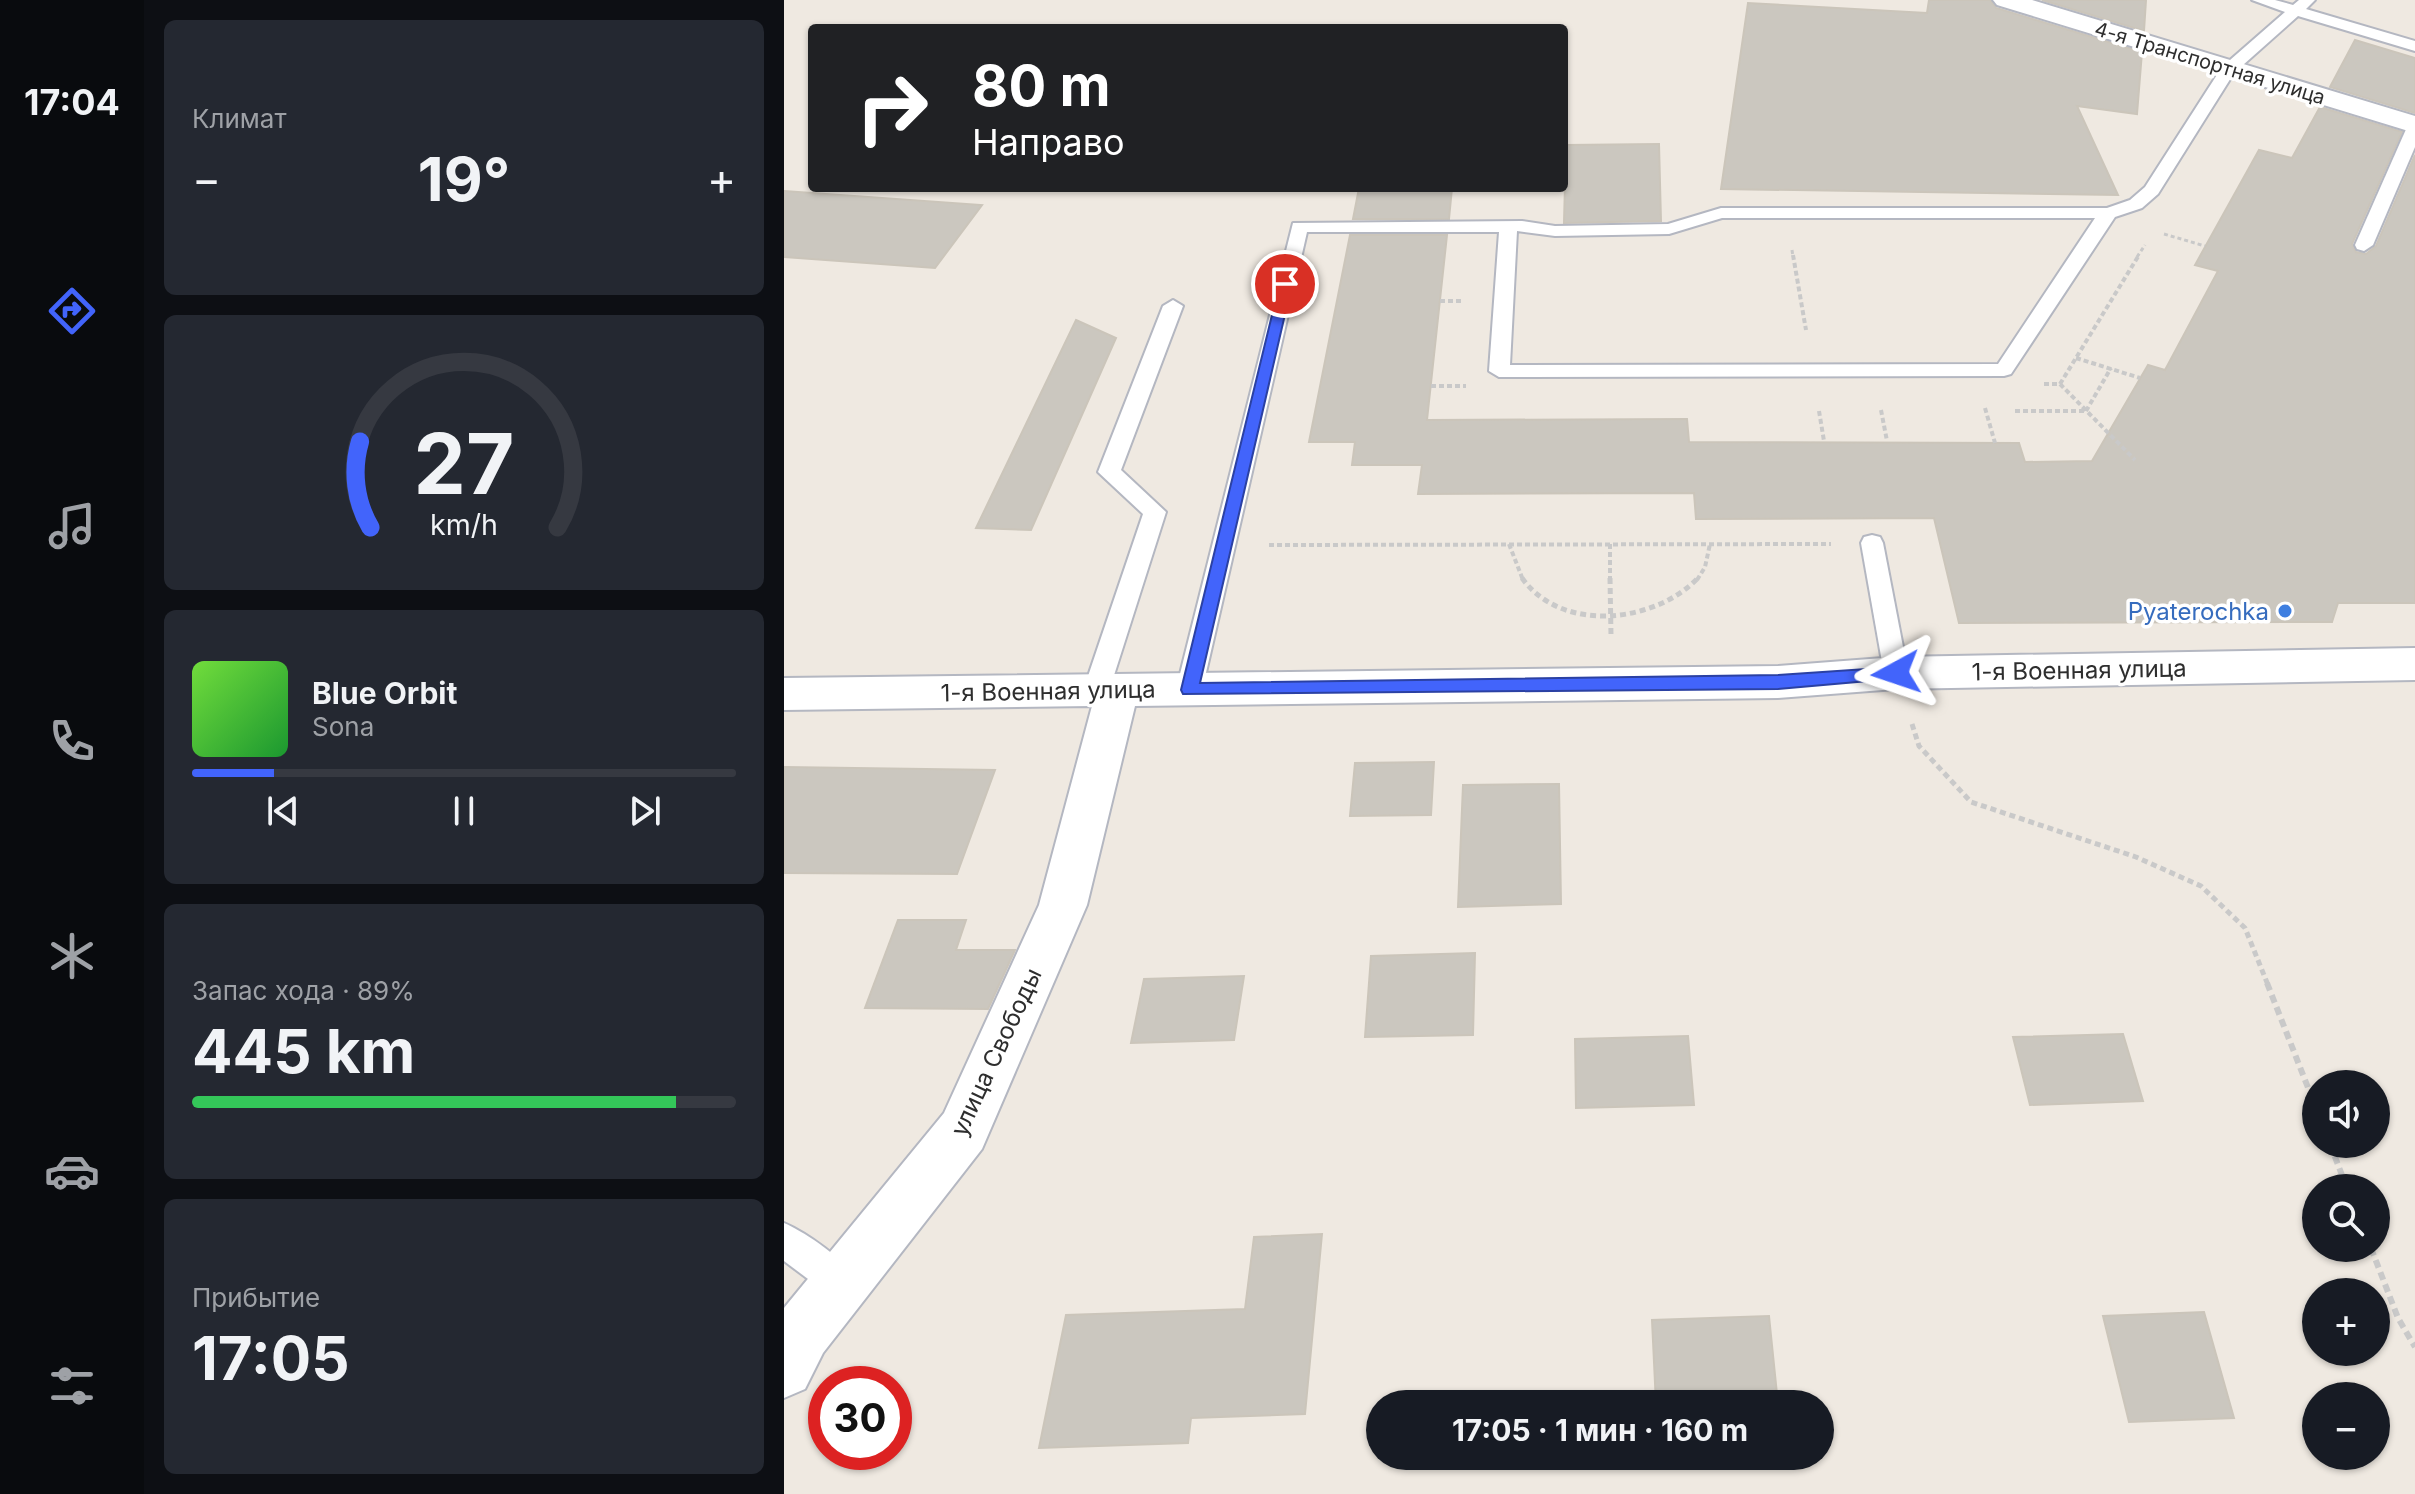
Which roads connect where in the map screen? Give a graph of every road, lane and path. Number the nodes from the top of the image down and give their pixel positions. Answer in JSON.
{"nodes":[{"id":1,"x":2006,"y":0,"type":"edge"},
{"id":2,"x":2259,"y":0,"type":"edge"},
{"id":3,"x":2302,"y":6,"type":"edge"},
{"id":4,"x":2415,"y":46,"type":"edge"},
{"id":5,"x":2228,"y":70,"type":"junction"},
{"id":6,"x":2415,"y":126,"type":"edge"},
{"id":7,"x":1786,"y":213,"type":"junction"},
{"id":8,"x":2108,"y":213,"type":"junction"},
{"id":9,"x":1508,"y":226,"type":"junction"},
{"id":10,"x":2153,"y":231,"type":"dead end"},
{"id":11,"x":2145,"y":244,"type":"dead end"},
{"id":12,"x":2364,"y":245,"type":"dead end"},
{"id":13,"x":2205,"y":246,"type":"dead end"},
{"id":14,"x":1440,"y":301,"type":"dead end"},
{"id":15,"x":1462,"y":301,"type":"dead end"},
{"id":16,"x":1173,"y":306,"type":"dead end"},
{"id":17,"x":2076,"y":358,"type":"junction"},
{"id":18,"x":2111,"y":368,"type":"junction"},
{"id":19,"x":1812,"y":371,"type":"junction"},
{"id":20,"x":2140,"y":378,"type":"dead end"},
{"id":21,"x":1431,"y":386,"type":"dead end"},
{"id":22,"x":1453,"y":386,"type":"dead end"},
{"id":23,"x":2086,"y":411,"type":"junction"},
{"id":24,"x":1986,"y":412,"type":"dead end"},
{"id":25,"x":1995,"y":443,"type":"dead end"},
{"id":26,"x":2135,"y":460,"type":"dead end"},
{"id":27,"x":1872,"y":543,"type":"joint"},
{"id":28,"x":1509,"y":544,"type":"junction"},
{"id":29,"x":1610,"y":544,"type":"junction"},
{"id":30,"x":1710,"y":544,"type":"junction"},
{"id":31,"x":1224,"y":545,"type":"junction"},
{"id":32,"x":1611,"y":616,"type":"junction"},
{"id":33,"x":2415,"y":664,"type":"edge"},
{"id":34,"x":1896,"y":673,"type":"junction"},
{"id":35,"x":1612,"y":685,"type":"junction"},
{"id":36,"x":1189,"y":690,"type":"junction"},
{"id":37,"x":1107,"y":691,"type":"junction"},
{"id":38,"x":784,"y":694,"type":"edge"},
{"id":39,"x":2302,"y":1073,"type":"edge"},
{"id":40,"x":784,"y":1240,"type":"edge"},
{"id":41,"x":2376,"y":1262,"type":"edge"},
{"id":42,"x":840,"y":1282,"type":"junction"},
{"id":43,"x":2415,"y":1347,"type":"edge"},
{"id":44,"x":784,"y":1368,"type":"edge"}],
"edges":[{"from":1,"to":5,"type":"street","name":"4-я Транспортная улица"},
{"from":2,"to":3,"type":"lane"},
{"from":3,"to":4,"type":"lane"},
{"from":3,"to":5,"type":"lane"},
{"from":5,"to":6,"type":"street","name":"4-я Транспортная улица"},
{"from":5,"to":8,"type":"lane"},
{"from":6,"to":12,"type":"lane"},
{"from":7,"to":8,"type":"lane"},
{"from":7,"to":9,"type":"lane"},
{"from":7,"to":19,"type":"path"},
{"from":8,"to":19,"type":"lane"},
{"from":9,"to":19,"type":"lane"},
{"from":9,"to":31,"type":"lane"},
{"from":10,"to":13,"type":"path"},
{"from":11,"to":17,"type":"path"},
{"from":14,"to":15,"type":"path"},
{"from":16,"to":37,"type":"lane"},
{"from":17,"to":18,"type":"path"},
{"from":17,"to":23,"type":"path"},
{"from":18,"to":20,"type":"path"},
{"from":18,"to":23,"type":"path"},
{"from":21,"to":22,"type":"path"},
{"from":23,"to":26,"type":"path"},
{"from":24,"to":25,"type":"path"},
{"from":27,"to":30,"type":"path"},
{"from":27,"to":34,"type":"lane"},
{"from":28,"to":29,"type":"path"},
{"from":28,"to":31,"type":"path"},
{"from":28,"to":32,"type":"path"},
{"from":29,"to":30,"type":"path"},
{"from":29,"to":32,"type":"path"},
{"from":30,"to":32,"type":"path"},
{"from":31,"to":36,"type":"lane"},
{"from":32,"to":35,"type":"path"},
{"from":33,"to":34,"type":"street","name":"1-я Военная улица"},
{"from":34,"to":35,"type":"street","name":"1-я Военная улица"},
{"from":34,"to":39,"type":"path"},
{"from":35,"to":36,"type":"street","name":"1-я Военная улица"},
{"from":36,"to":37,"type":"street","name":"1-я Военная улица"},
{"from":37,"to":38,"type":"street","name":"1-я Военная улица"},
{"from":37,"to":42,"type":"street","name":"улица Свободы"},
{"from":40,"to":42,"type":"lane"},
{"from":41,"to":43,"type":"path"},
{"from":42,"to":44,"type":"street","name":"улица Свободы"}]}
